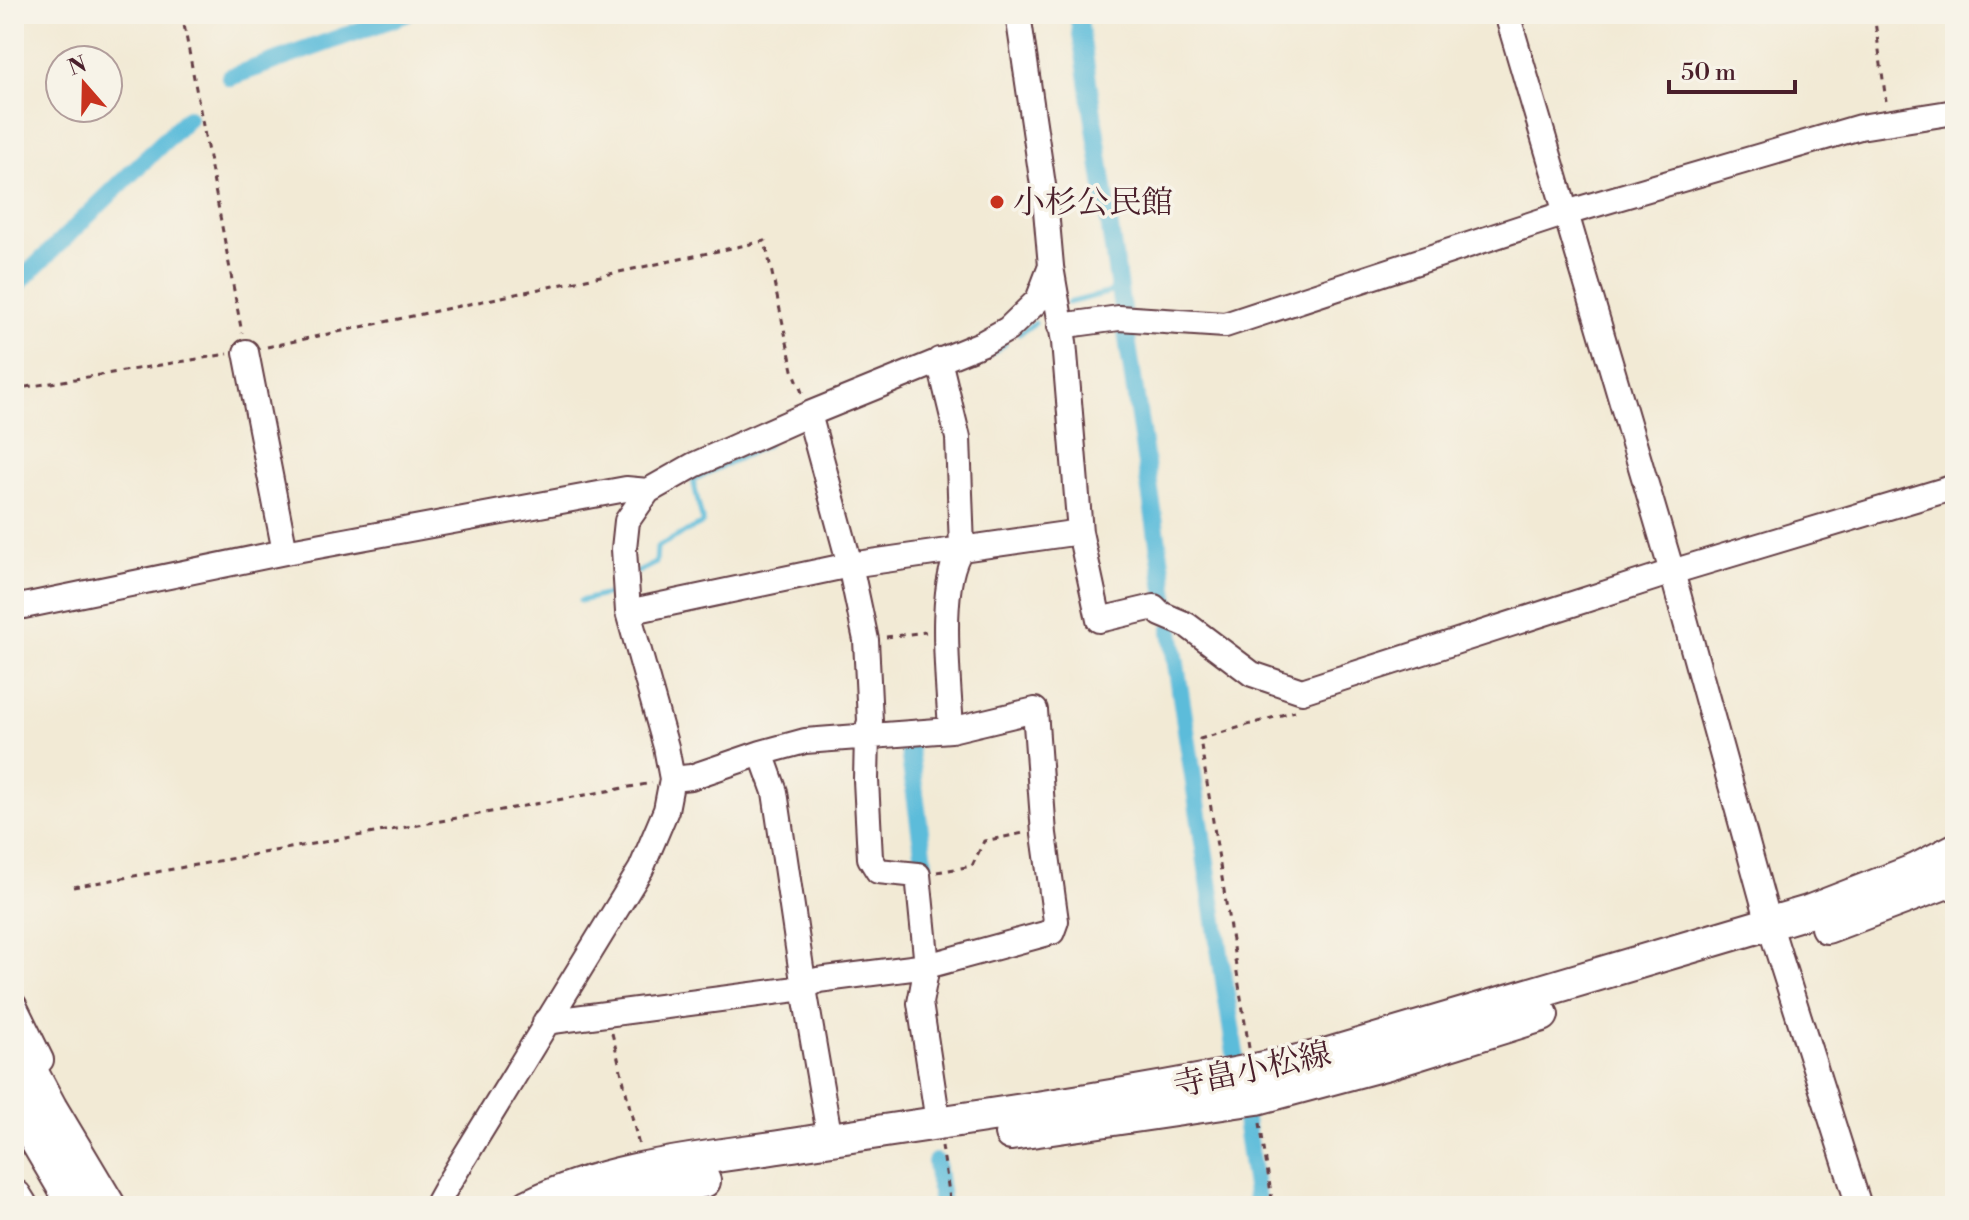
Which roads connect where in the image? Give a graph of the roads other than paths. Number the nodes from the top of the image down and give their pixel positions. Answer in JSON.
{"nodes":[{"id":1,"x":1018,"y":14,"type":"edge"},
{"id":2,"x":1507,"y":14,"type":"edge"},
{"id":3,"x":1955,"y":112,"type":"edge"},
{"id":4,"x":1566,"y":213,"type":"junction"},
{"id":5,"x":1051,"y":266,"type":"junction"},
{"id":6,"x":1060,"y":326,"type":"junction"},
{"id":7,"x":246,"y":352,"type":"road end"},
{"id":8,"x":939,"y":360,"type":"junction"},
{"id":9,"x":809,"y":414,"type":"junction"},
{"id":10,"x":1955,"y":487,"type":"edge"},
{"id":11,"x":648,"y":491,"type":"junction"},
{"id":12,"x":1080,"y":532,"type":"junction"},
{"id":13,"x":962,"y":548,"type":"junction"},
{"id":14,"x":285,"y":552,"type":"junction"},
{"id":15,"x":850,"y":565,"type":"junction"},
{"id":16,"x":1672,"y":572,"type":"junction"},
{"id":17,"x":14,"y":608,"type":"edge"},
{"id":18,"x":628,"y":612,"type":"junction"},
{"id":19,"x":951,"y":730,"type":"junction"},
{"id":20,"x":867,"y":734,"type":"junction"},
{"id":21,"x":761,"y":753,"type":"junction"},
{"id":22,"x":672,"y":779,"type":"junction"},
{"id":23,"x":1955,"y":850,"type":"edge"},
{"id":24,"x":1955,"y":879,"type":"edge"},
{"id":25,"x":1772,"y":934,"type":"junction"},
{"id":26,"x":927,"y":966,"type":"junction"},
{"id":27,"x":804,"y":988,"type":"junction"},
{"id":28,"x":14,"y":1005,"type":"edge"},
{"id":29,"x":545,"y":1022,"type":"junction"},
{"id":30,"x":14,"y":1043,"type":"edge"},
{"id":31,"x":14,"y":1099,"type":"edge"},
{"id":32,"x":940,"y":1133,"type":"junction"},
{"id":33,"x":830,"y":1140,"type":"junction"},
{"id":34,"x":14,"y":1144,"type":"edge"},
{"id":35,"x":14,"y":1198,"type":"edge"},
{"id":36,"x":19,"y":1206,"type":"edge"},
{"id":37,"x":50,"y":1206,"type":"edge"},
{"id":38,"x":77,"y":1206,"type":"edge"},
{"id":39,"x":107,"y":1206,"type":"edge"},
{"id":40,"x":124,"y":1206,"type":"edge"},
{"id":41,"x":439,"y":1206,"type":"edge"},
{"id":42,"x":528,"y":1206,"type":"edge"},
{"id":43,"x":591,"y":1206,"type":"edge"},
{"id":44,"x":1859,"y":1206,"type":"edge"}],
"edges":[{"from":1,"to":5,"type":"street"},
{"from":2,"to":4,"type":"street"},
{"from":3,"to":4,"type":"street"},
{"from":4,"to":6,"type":"street"},
{"from":4,"to":16,"type":"street"},
{"from":5,"to":6,"type":"street"},
{"from":5,"to":8,"type":"street"},
{"from":6,"to":12,"type":"street"},
{"from":7,"to":14,"type":"street"},
{"from":8,"to":9,"type":"street"},
{"from":8,"to":13,"type":"street"},
{"from":9,"to":11,"type":"street"},
{"from":9,"to":15,"type":"street"},
{"from":10,"to":16,"type":"street"},
{"from":11,"to":14,"type":"street"},
{"from":11,"to":18,"type":"street"},
{"from":12,"to":13,"type":"street"},
{"from":12,"to":16,"type":"street"},
{"from":13,"to":15,"type":"street"},
{"from":13,"to":19,"type":"street"},
{"from":14,"to":17,"type":"street"},
{"from":15,"to":18,"type":"street"},
{"from":15,"to":20,"type":"street"},
{"from":16,"to":25,"type":"street"},
{"from":18,"to":22,"type":"street"},
{"from":19,"to":20,"type":"street"},
{"from":19,"to":26,"type":"street"},
{"from":20,"to":21,"type":"street"},
{"from":20,"to":26,"type":"street"},
{"from":21,"to":22,"type":"street"},
{"from":21,"to":27,"type":"street"},
{"from":22,"to":29,"type":"street"},
{"from":23,"to":25,"type":"main road","name":"寺畠小松線"},
{"from":24,"to":25,"type":"main road","name":"寺畠小松線"},
{"from":25,"to":32,"type":"main road","name":"寺畠小松線"},
{"from":25,"to":44,"type":"street"},
{"from":26,"to":27,"type":"street"},
{"from":26,"to":32,"type":"street"},
{"from":27,"to":29,"type":"street"},
{"from":27,"to":33,"type":"street"},
{"from":28,"to":40,"type":"street"},
{"from":29,"to":41,"type":"street"},
{"from":30,"to":39,"type":"highway"},
{"from":31,"to":38,"type":"highway"},
{"from":32,"to":33,"type":"main road","name":"寺畠小松線"},
{"from":32,"to":43,"type":"main road","name":"寺畠小松線"},
{"from":33,"to":42,"type":"main road","name":"寺畠小松線"},
{"from":34,"to":37,"type":"highway"},
{"from":35,"to":36,"type":"highway"}]}
